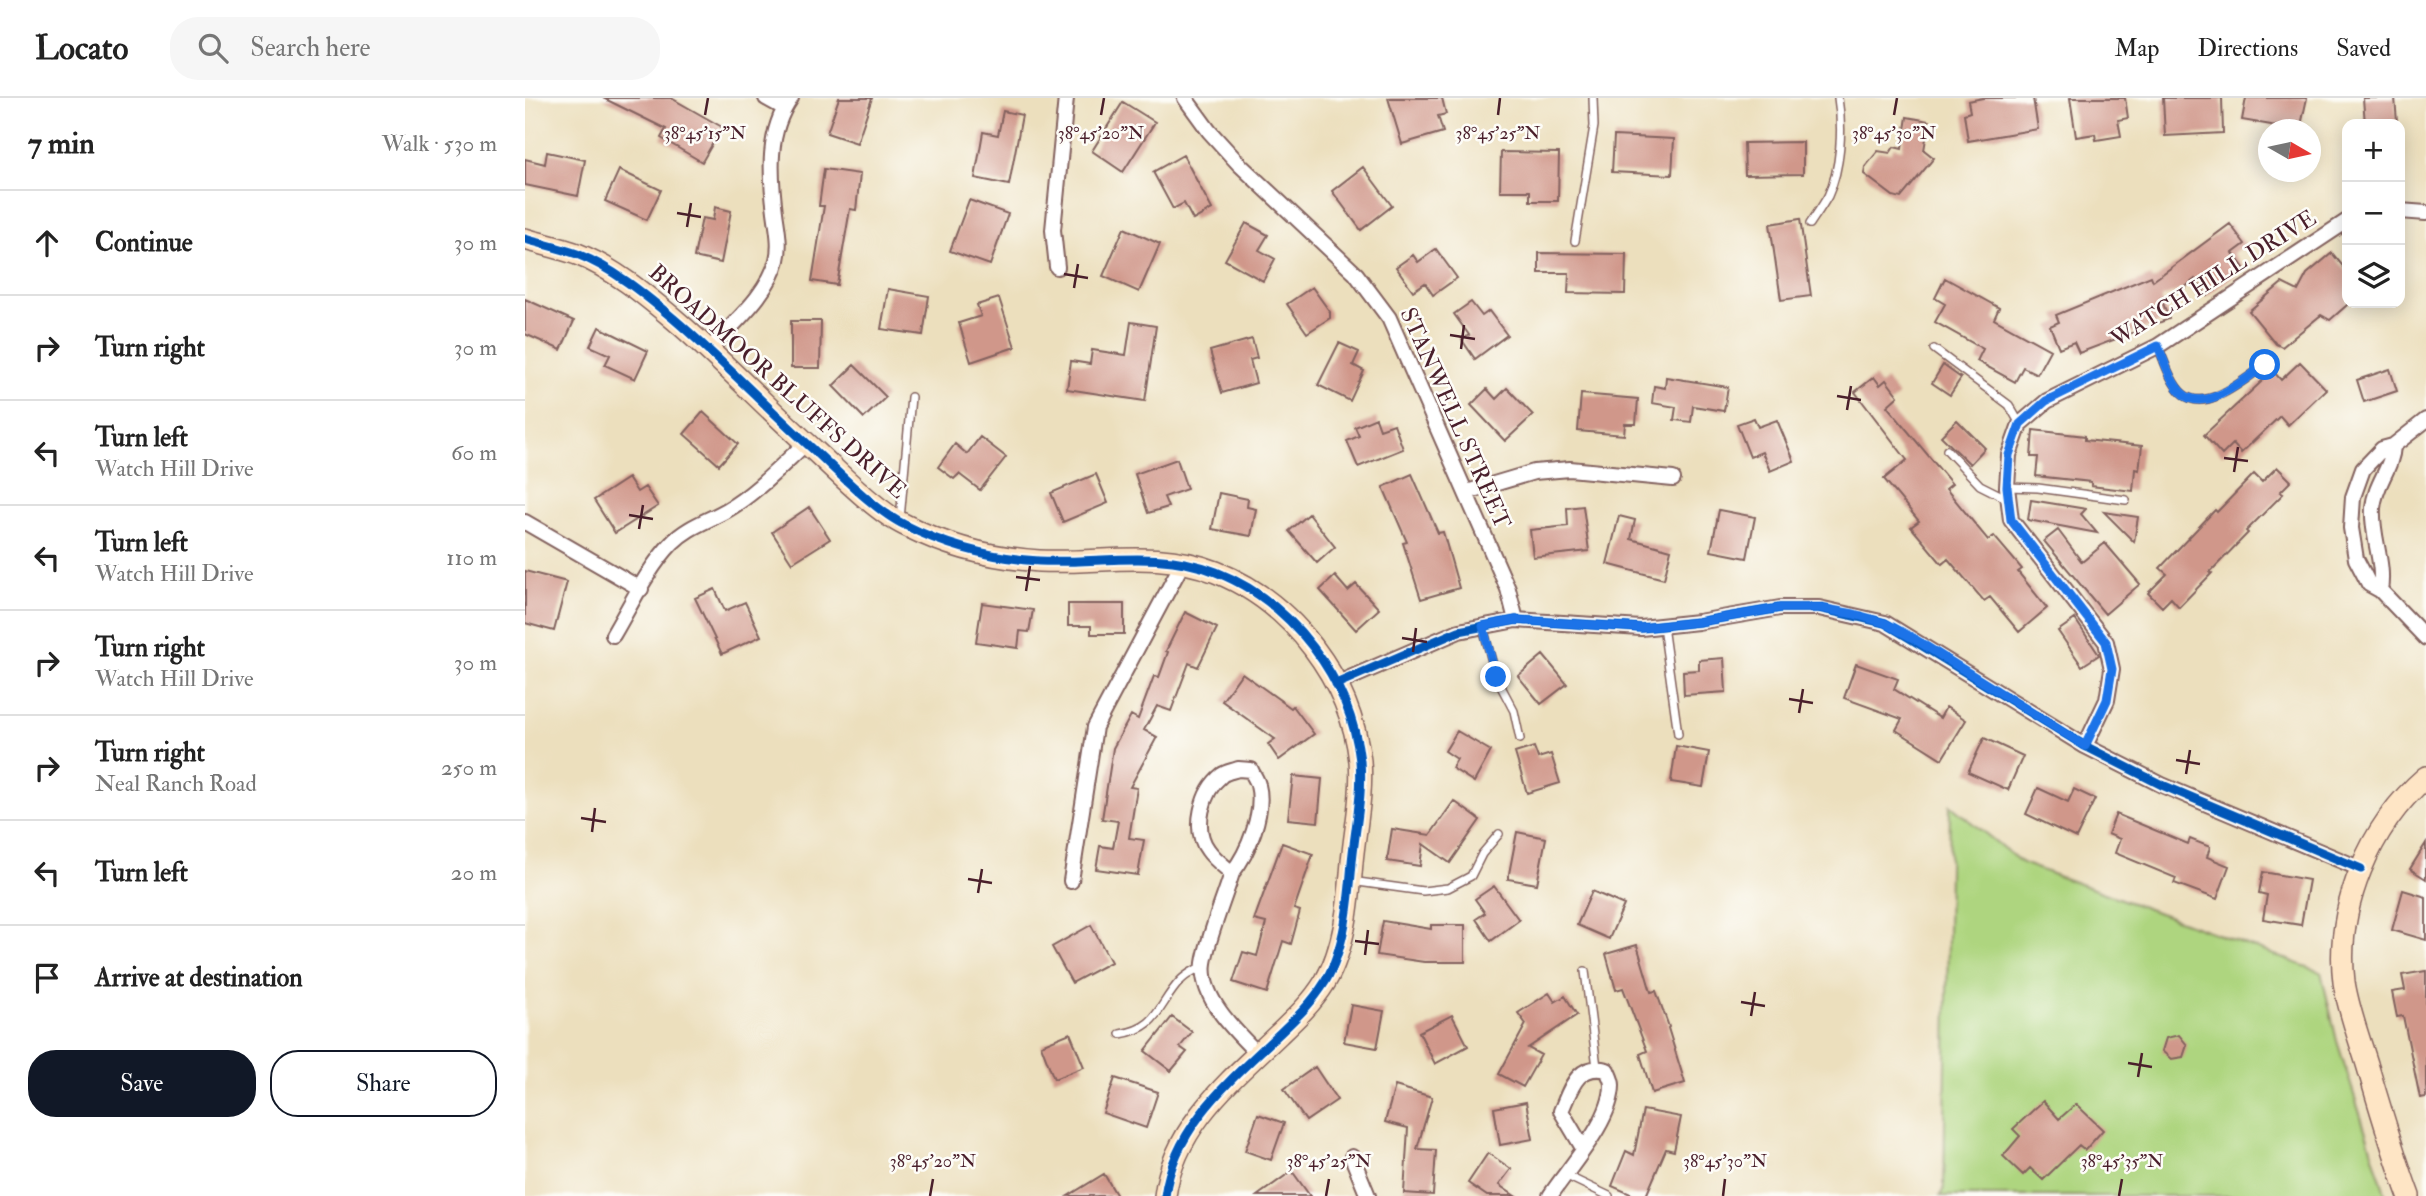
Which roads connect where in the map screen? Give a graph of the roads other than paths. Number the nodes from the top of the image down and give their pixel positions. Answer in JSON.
{"nodes":[{"id":1,"x":766,"y":98,"type":"edge"},
{"id":2,"x":1066,"y":98,"type":"edge"},
{"id":3,"x":1185,"y":98,"type":"edge"},
{"id":4,"x":1593,"y":98,"type":"edge"},
{"id":5,"x":1838,"y":98,"type":"edge"},
{"id":6,"x":788,"y":103,"type":"edge"},
{"id":7,"x":2405,"y":211,"type":"edge"},
{"id":8,"x":2426,"y":213,"type":"edge"},
{"id":9,"x":1810,"y":224,"type":"dead end"},
{"id":10,"x":2342,"y":224,"type":"edge"},
{"id":11,"x":525,"y":239,"type":"edge"},
{"id":12,"x":1575,"y":241,"type":"dead end"},
{"id":13,"x":1057,"y":267,"type":"dead end"},
{"id":14,"x":2158,"y":346,"type":"junction"},
{"id":15,"x":710,"y":349,"type":"junction"},
{"id":16,"x":1934,"y":349,"type":"dead end"},
{"id":17,"x":2265,"y":365,"type":"dead end"},
{"id":18,"x":911,"y":397,"type":"dead end"},
{"id":19,"x":2426,"y":420,"type":"edge"},
{"id":20,"x":2020,"y":424,"type":"junction"},
{"id":21,"x":806,"y":443,"type":"junction"},
{"id":22,"x":2393,"y":446,"type":"junction"},
{"id":23,"x":1947,"y":450,"type":"dead end"},
{"id":24,"x":1673,"y":479,"type":"dead end"},
{"id":25,"x":1467,"y":492,"type":"junction"},
{"id":26,"x":2008,"y":493,"type":"junction"},
{"id":27,"x":2126,"y":500,"type":"dead end"},
{"id":28,"x":525,"y":522,"type":"edge"},
{"id":29,"x":899,"y":523,"type":"junction"},
{"id":30,"x":1183,"y":562,"type":"junction"},
{"id":31,"x":641,"y":589,"type":"junction"},
{"id":32,"x":2380,"y":590,"type":"junction"},
{"id":33,"x":1516,"y":620,"type":"junction"},
{"id":34,"x":1483,"y":626,"type":"junction"},
{"id":35,"x":1663,"y":626,"type":"junction"},
{"id":36,"x":613,"y":635,"type":"dead end"},
{"id":37,"x":2426,"y":638,"type":"edge"},
{"id":38,"x":1336,"y":684,"type":"junction"},
{"id":39,"x":1678,"y":734,"type":"dead end"},
{"id":40,"x":1520,"y":739,"type":"dead end"},
{"id":41,"x":2085,"y":746,"type":"junction"},
{"id":42,"x":2426,"y":777,"type":"edge"},
{"id":43,"x":1499,"y":834,"type":"dead end"},
{"id":44,"x":2361,"y":869,"type":"junction"},
{"id":45,"x":1232,"y":873,"type":"junction"},
{"id":46,"x":1072,"y":881,"type":"dead end"},
{"id":47,"x":1350,"y":881,"type":"junction"},
{"id":48,"x":1203,"y":965,"type":"junction"},
{"id":49,"x":1585,"y":971,"type":"dead end"},
{"id":50,"x":1120,"y":1034,"type":"dead end"},
{"id":51,"x":1258,"y":1054,"type":"junction"},
{"id":52,"x":1597,"y":1067,"type":"junction"},
{"id":53,"x":1583,"y":1147,"type":"junction"},
{"id":54,"x":1352,"y":1157,"type":"dead end"},
{"id":55,"x":1564,"y":1174,"type":"junction"},
{"id":56,"x":1165,"y":1196,"type":"edge"},
{"id":57,"x":1368,"y":1196,"type":"edge"},
{"id":58,"x":1550,"y":1196,"type":"edge"},
{"id":59,"x":1609,"y":1196,"type":"edge"},
{"id":60,"x":2409,"y":1196,"type":"edge"}],
"edges":[{"from":1,"to":6,"type":"street"},
{"from":2,"to":13,"type":"street"},
{"from":3,"to":25,"type":"street","name":"STANWELL STREET"},
{"from":4,"to":12,"type":"lane"},
{"from":5,"to":9,"type":"lane"},
{"from":6,"to":15,"type":"street"},
{"from":7,"to":8,"type":"street"},
{"from":10,"to":14,"type":"street","name":"WATCH HILL DRIVE"},
{"from":11,"to":15,"type":"street","name":"BROADMOOR BLUFFS DRIVE"},
{"from":14,"to":17,"type":"lane"},
{"from":14,"to":20,"type":"street","name":"WATCH HILL DRIVE"},
{"from":15,"to":21,"type":"street","name":"BROADMOOR BLUFFS DRIVE"},
{"from":16,"to":20,"type":"lane"},
{"from":18,"to":29,"type":"lane"},
{"from":19,"to":22,"type":"street"},
{"from":20,"to":26,"type":"street"},
{"from":21,"to":29,"type":"street","name":"BROADMOOR BLUFFS DRIVE"},
{"from":21,"to":31,"type":"street"},
{"from":22,"to":32,"type":"street"},
{"from":22,"to":32,"type":"street"},
{"from":23,"to":26,"type":"lane"},
{"from":24,"to":25,"type":"street"},
{"from":25,"to":33,"type":"street","name":"STANWELL STREET"},
{"from":26,"to":27,"type":"lane"},
{"from":26,"to":41,"type":"street"},
{"from":28,"to":31,"type":"street"},
{"from":29,"to":30,"type":"street","name":"BROADMOOR BLUFFS DRIVE"},
{"from":30,"to":38,"type":"street","name":"BROADMOOR BLUFFS DRIVE"},
{"from":30,"to":46,"type":"street"},
{"from":31,"to":36,"type":"street"},
{"from":32,"to":37,"type":"street"},
{"from":33,"to":34,"type":"street"},
{"from":33,"to":35,"type":"street"},
{"from":34,"to":38,"type":"street"},
{"from":34,"to":40,"type":"lane"},
{"from":35,"to":39,"type":"lane"},
{"from":35,"to":41,"type":"street"},
{"from":38,"to":47,"type":"street","name":"BROADMOOR BLUFFS DRIVE"},
{"from":41,"to":44,"type":"street"},
{"from":42,"to":44,"type":"street"},
{"from":43,"to":47,"type":"lane"},
{"from":44,"to":60,"type":"street"},
{"from":45,"to":45,"type":"street"},
{"from":45,"to":48,"type":"street"},
{"from":47,"to":51,"type":"street","name":"BROADMOOR BLUFFS DRIVE"},
{"from":48,"to":50,"type":"lane"},
{"from":48,"to":51,"type":"street"},
{"from":49,"to":52,"type":"lane"},
{"from":51,"to":56,"type":"street","name":"BROADMOOR BLUFFS DRIVE"},
{"from":52,"to":53,"type":"street"},
{"from":52,"to":53,"type":"street"},
{"from":53,"to":55,"type":"street"},
{"from":54,"to":57,"type":"street"},
{"from":55,"to":58,"type":"street"},
{"from":55,"to":59,"type":"lane"}]}
